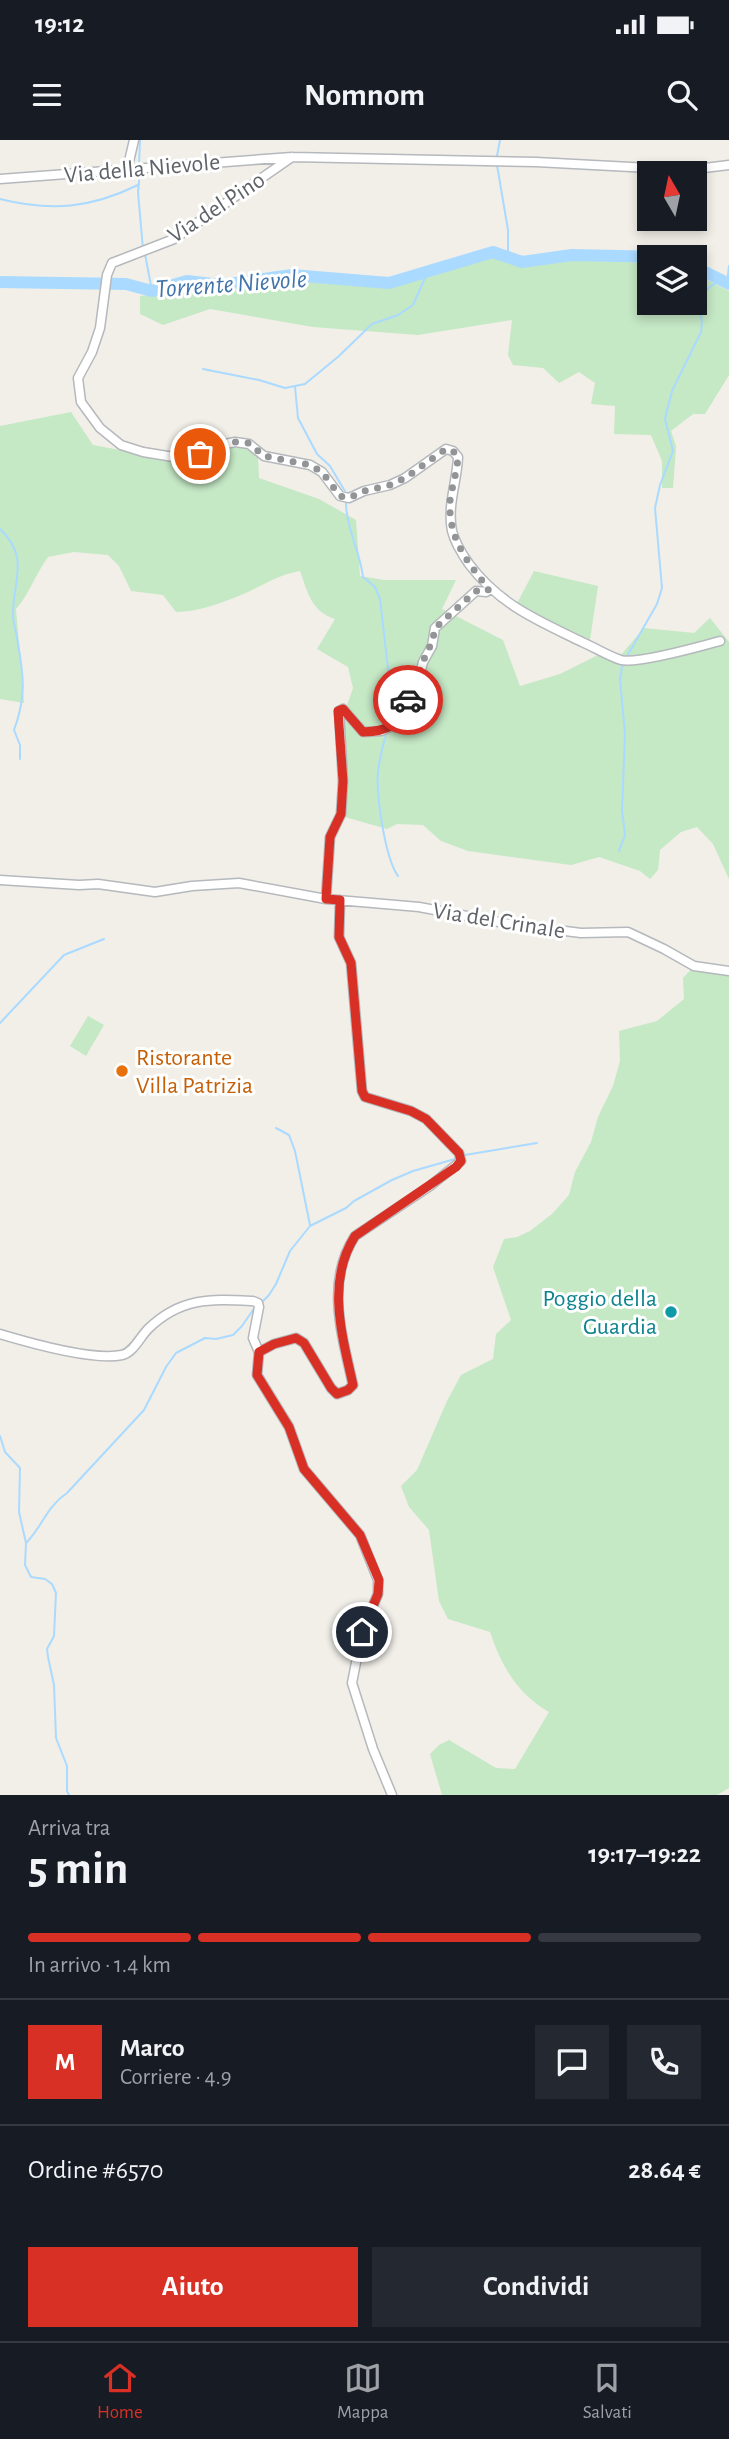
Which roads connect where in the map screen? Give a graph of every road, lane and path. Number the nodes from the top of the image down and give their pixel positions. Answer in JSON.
{"nodes":[{"id":1,"x":134,"y":140,"type":"edge"},
{"id":2,"x":292,"y":157,"type":"junction"},
{"id":3,"x":729,"y":165,"type":"edge"},
{"id":4,"x":127,"y":170,"type":"junction"},
{"id":5,"x":0,"y":178,"type":"edge"},
{"id":6,"x":489,"y":589,"type":"junction"},
{"id":7,"x":720,"y":641,"type":"dead end"},
{"id":8,"x":0,"y":880,"type":"edge"},
{"id":9,"x":326,"y":899,"type":"junction"},
{"id":10,"x":340,"y":900,"type":"junction"},
{"id":11,"x":729,"y":971,"type":"edge"},
{"id":12,"x":0,"y":1334,"type":"edge"},
{"id":13,"x":259,"y":1352,"type":"junction"},
{"id":14,"x":392,"y":1795,"type":"edge"}],
"edges":[{"from":1,"to":4,"type":"street"},
{"from":2,"to":3,"type":"street","name":"Via della Nievole"},
{"from":2,"to":4,"type":"street","name":"Via della Nievole"},
{"from":2,"to":6,"type":"street","name":"Via del Pino"},
{"from":4,"to":5,"type":"street","name":"Via della Nievole"},
{"from":6,"to":7,"type":"street","name":"Via del Pino"},
{"from":6,"to":9,"type":"street"},
{"from":8,"to":9,"type":"street","name":"Via del Crinale"},
{"from":9,"to":10,"type":"street","name":"Via del Crinale"},
{"from":10,"to":11,"type":"street","name":"Via del Crinale"},
{"from":10,"to":13,"type":"street"},
{"from":12,"to":13,"type":"street"},
{"from":13,"to":14,"type":"street"}]}
